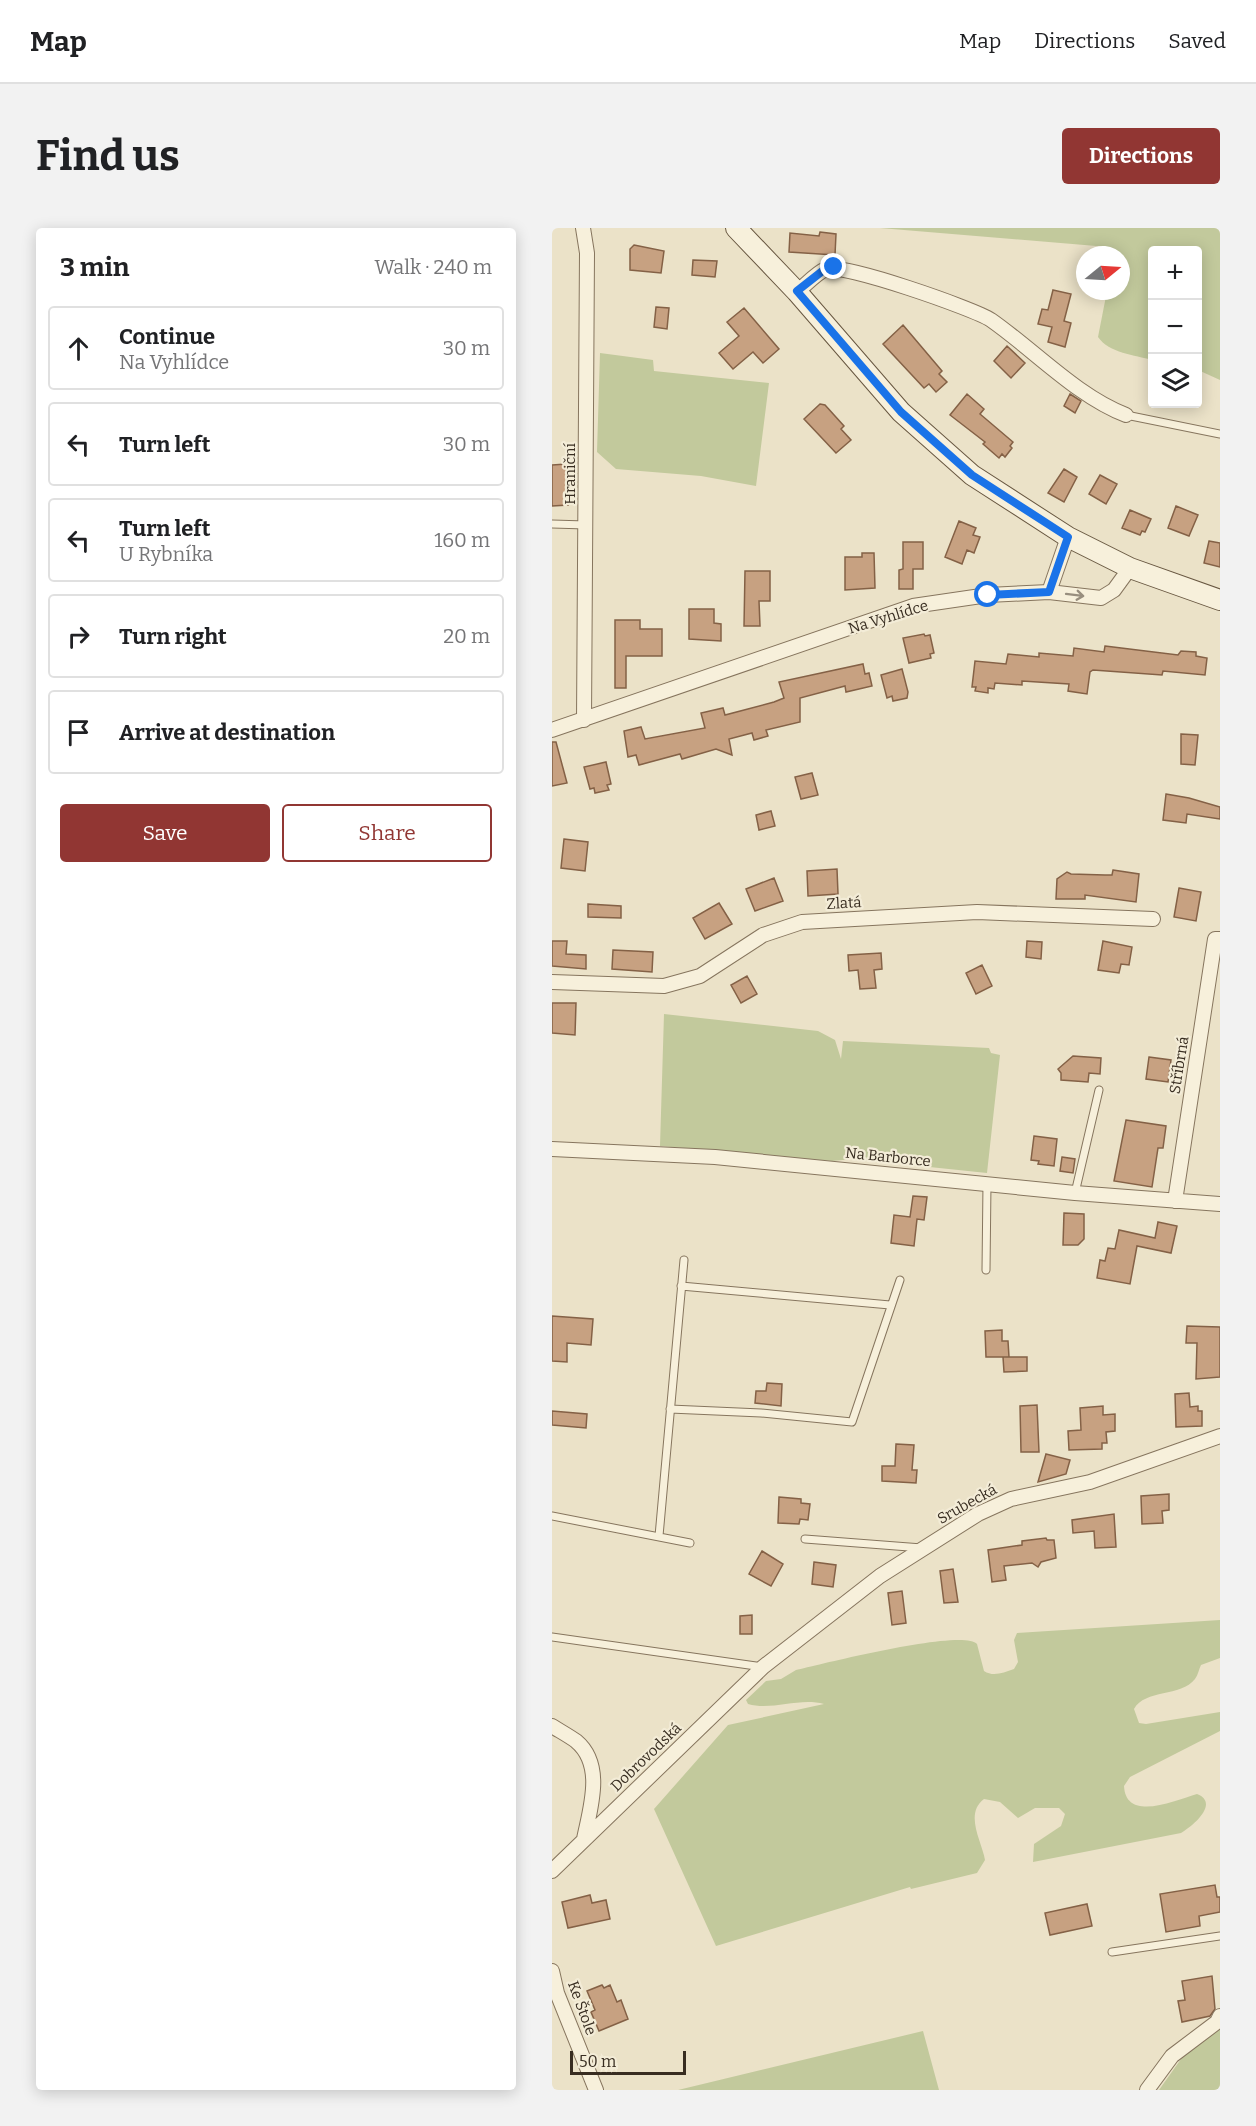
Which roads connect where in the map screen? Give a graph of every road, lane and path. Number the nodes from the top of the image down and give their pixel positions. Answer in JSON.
{"nodes":[{"id":1,"x":583,"y":228,"type":"edge"},
{"id":2,"x":736,"y":228,"type":"edge"},
{"id":3,"x":797,"y":291,"type":"junction"},
{"id":4,"x":1126,"y":415,"type":"joint"},
{"id":5,"x":1220,"y":434,"type":"edge"},
{"id":6,"x":552,"y":524,"type":"edge"},
{"id":7,"x":586,"y":525,"type":"junction"},
{"id":8,"x":1068,"y":537,"type":"junction"},
{"id":9,"x":1130,"y":568,"type":"junction"},
{"id":10,"x":1049,"y":592,"type":"junction"},
{"id":11,"x":1220,"y":600,"type":"edge"},
{"id":12,"x":584,"y":720,"type":"junction"},
{"id":13,"x":552,"y":730,"type":"edge"},
{"id":14,"x":1153,"y":919,"type":"dead end"},
{"id":15,"x":1220,"y":939,"type":"edge"},
{"id":16,"x":552,"y":982,"type":"edge"},
{"id":17,"x":1099,"y":1090,"type":"dead end"},
{"id":18,"x":552,"y":1149,"type":"edge"},
{"id":19,"x":987,"y":1184,"type":"junction"},
{"id":20,"x":1075,"y":1193,"type":"junction"},
{"id":21,"x":1175,"y":1200,"type":"junction"},
{"id":22,"x":1220,"y":1204,"type":"edge"},
{"id":23,"x":684,"y":1260,"type":"dead end"},
{"id":24,"x":986,"y":1270,"type":"dead end"},
{"id":25,"x":900,"y":1280,"type":"dead end"},
{"id":26,"x":681,"y":1286,"type":"junction"},
{"id":27,"x":890,"y":1305,"type":"junction"},
{"id":28,"x":670,"y":1409,"type":"junction"},
{"id":29,"x":1220,"y":1436,"type":"edge"},
{"id":30,"x":552,"y":1516,"type":"edge"},
{"id":31,"x":659,"y":1536,"type":"junction"},
{"id":32,"x":805,"y":1539,"type":"dead end"},
{"id":33,"x":690,"y":1543,"type":"dead end"},
{"id":34,"x":924,"y":1548,"type":"junction"},
{"id":35,"x":552,"y":1637,"type":"edge"},
{"id":36,"x":763,"y":1667,"type":"junction"},
{"id":37,"x":552,"y":1726,"type":"edge"},
{"id":38,"x":584,"y":1839,"type":"junction"},
{"id":39,"x":552,"y":1871,"type":"edge"},
{"id":40,"x":1220,"y":1936,"type":"edge"},
{"id":41,"x":1112,"y":1952,"type":"dead end"},
{"id":42,"x":552,"y":1971,"type":"edge"},
{"id":43,"x":1220,"y":2016,"type":"edge"},
{"id":44,"x":596,"y":2090,"type":"edge"},
{"id":45,"x":1147,"y":2090,"type":"edge"}],
"edges":[{"from":1,"to":7,"type":"street","name":"Hraniční"},
{"from":2,"to":3,"type":"street"},
{"from":3,"to":4,"type":"street"},
{"from":3,"to":8,"type":"street"},
{"from":4,"to":5,"type":"lane"},
{"from":6,"to":7,"type":"lane"},
{"from":7,"to":12,"type":"street","name":"Hraniční"},
{"from":8,"to":9,"type":"street"},
{"from":8,"to":10,"type":"street"},
{"from":10,"to":9,"type":"street","name":"Na Vyhlídce","one_way":true},
{"from":9,"to":11,"type":"street"},
{"from":10,"to":12,"type":"street","name":"Na Vyhlídce"},
{"from":12,"to":13,"type":"street","name":"Na Vyhlídce"},
{"from":14,"to":16,"type":"street","name":"Zlatá"},
{"from":15,"to":21,"type":"street","name":"Stříbrná"},
{"from":17,"to":20,"type":"lane"},
{"from":18,"to":19,"type":"street","name":"Na Barborce"},
{"from":19,"to":20,"type":"street","name":"Na Barborce"},
{"from":19,"to":24,"type":"lane"},
{"from":20,"to":21,"type":"street","name":"Na Barborce"},
{"from":21,"to":22,"type":"street","name":"Na Barborce"},
{"from":23,"to":26,"type":"lane"},
{"from":25,"to":27,"type":"lane"},
{"from":26,"to":27,"type":"lane"},
{"from":26,"to":28,"type":"lane"},
{"from":27,"to":28,"type":"lane"},
{"from":28,"to":31,"type":"lane"},
{"from":29,"to":34,"type":"street","name":"Srubecká"},
{"from":30,"to":31,"type":"lane"},
{"from":31,"to":33,"type":"lane"},
{"from":32,"to":34,"type":"lane"},
{"from":34,"to":36,"type":"street","name":"Srubecká"},
{"from":35,"to":36,"type":"lane"},
{"from":36,"to":38,"type":"street","name":"Dobrovodská"},
{"from":37,"to":38,"type":"street"},
{"from":38,"to":39,"type":"street","name":"Dobrovodská"},
{"from":40,"to":41,"type":"lane"},
{"from":42,"to":44,"type":"street","name":"Ke Štole"},
{"from":43,"to":45,"type":"street"}]}
